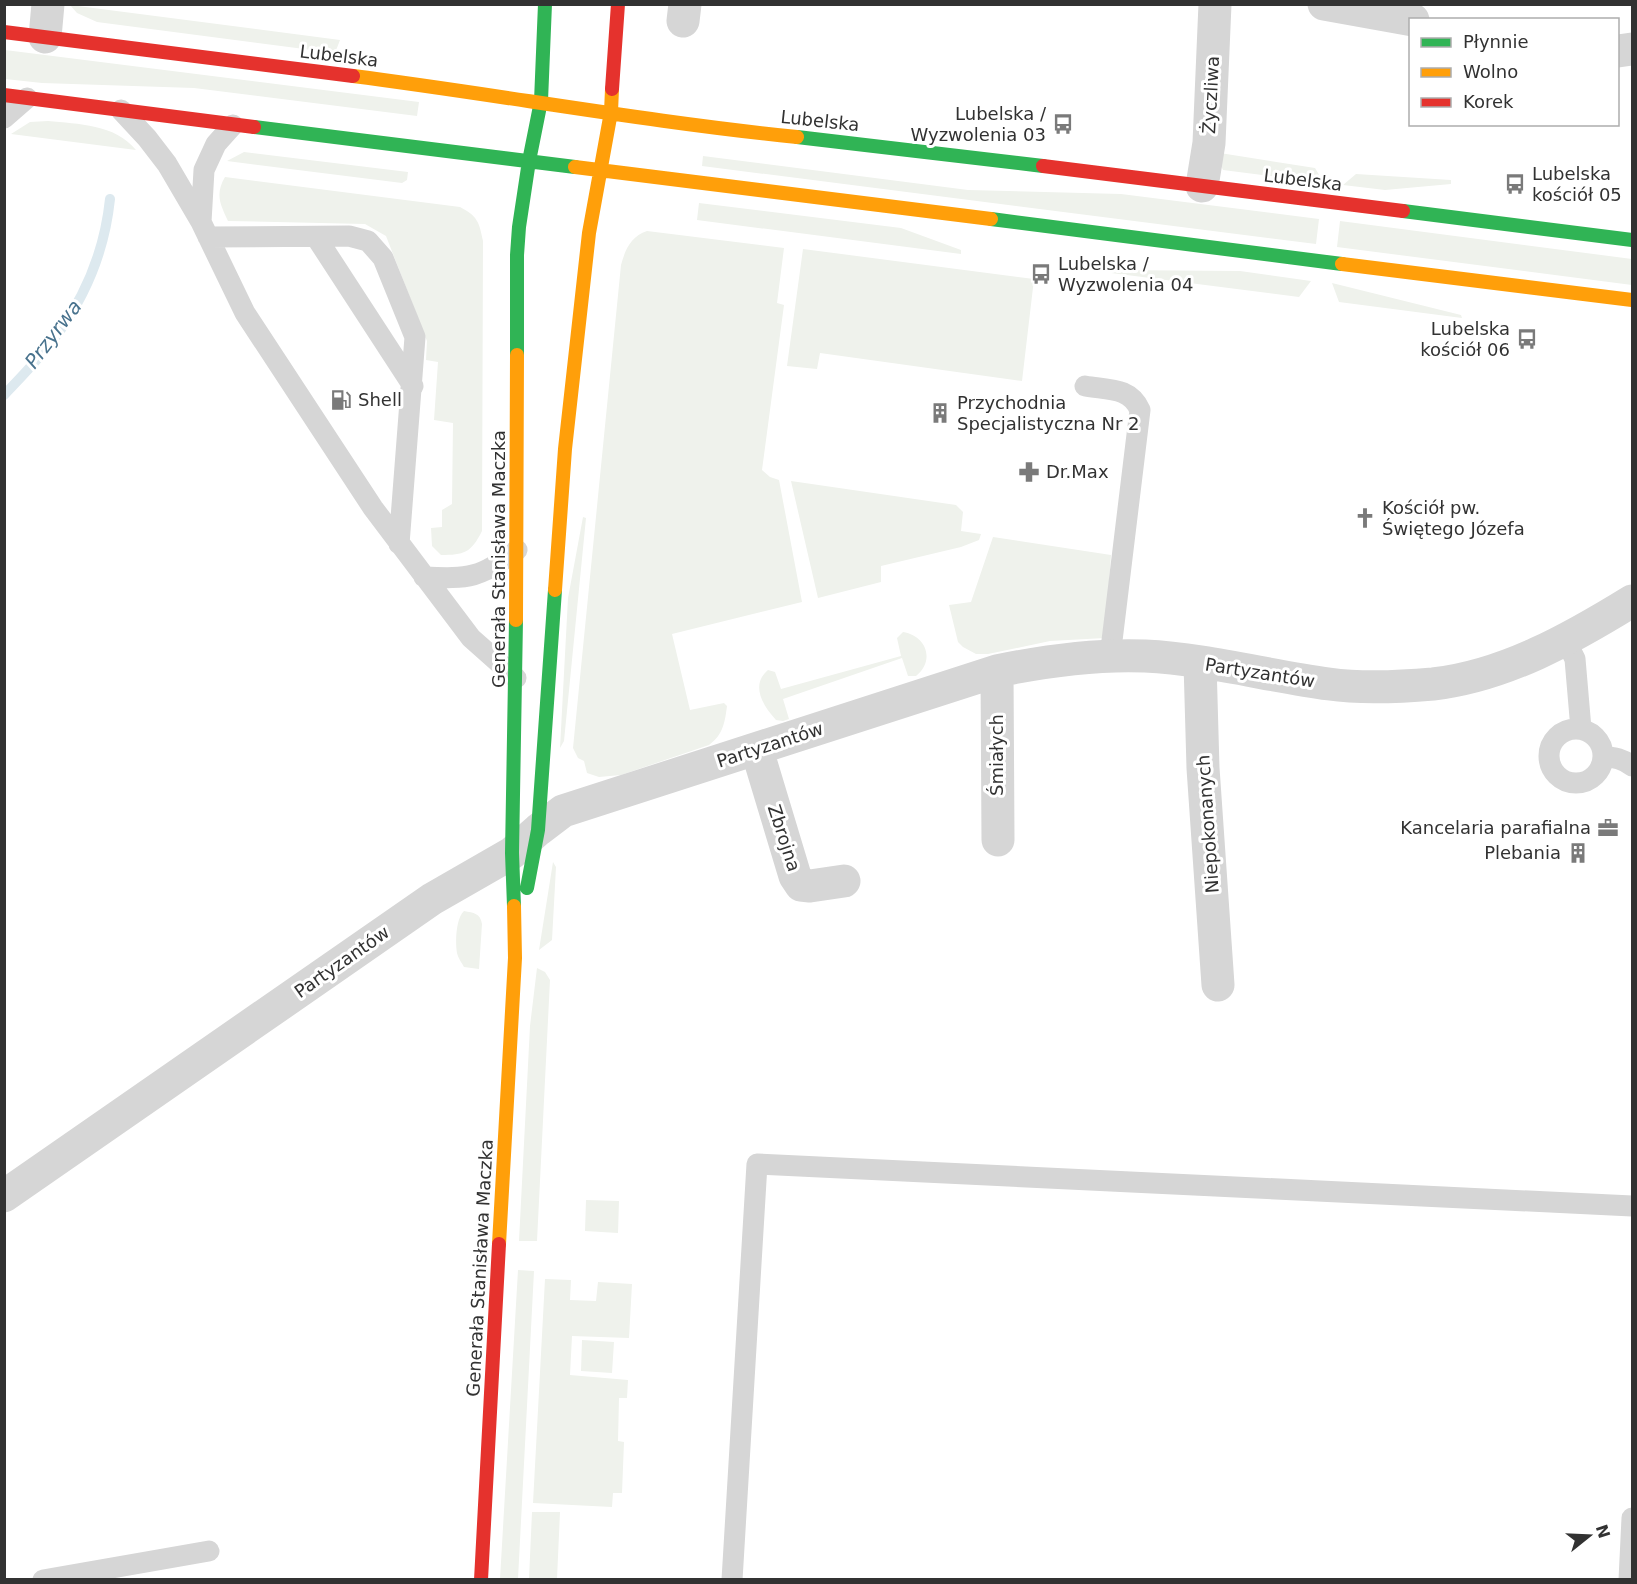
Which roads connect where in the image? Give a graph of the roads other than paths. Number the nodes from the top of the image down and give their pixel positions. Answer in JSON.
{"nodes":[{"id":1,"x":48,"y":4,"type":"edge"},
{"id":2,"x":546,"y":4,"type":"edge"},
{"id":3,"x":618,"y":4,"type":"edge"},
{"id":4,"x":1215,"y":4,"type":"edge"},
{"id":5,"x":1324,"y":4,"type":"edge"},
{"id":6,"x":1409,"y":19,"type":"edge"},
{"id":7,"x":4,"y":32,"type":"edge"},
{"id":8,"x":45,"y":37,"type":"junction"},
{"id":9,"x":4,"y":95,"type":"edge"},
{"id":10,"x":27,"y":98,"type":"junction"},
{"id":11,"x":541,"y":101,"type":"junction"},
{"id":12,"x":122,"y":110,"type":"junction"},
{"id":13,"x":611,"y":112,"type":"junction"},
{"id":14,"x":4,"y":118,"type":"edge"},
{"id":15,"x":233,"y":125,"type":"junction"},
{"id":16,"x":528,"y":161,"type":"junction"},
{"id":17,"x":600,"y":172,"type":"junction"},
{"id":18,"x":1202,"y":186,"type":"junction"},
{"id":19,"x":205,"y":230,"type":"junction"},
{"id":20,"x":316,"y":237,"type":"junction"},
{"id":21,"x":1632,"y":240,"type":"edge"},
{"id":22,"x":1632,"y":300,"type":"edge"},
{"id":23,"x":413,"y":386,"type":"junction"},
{"id":24,"x":1085,"y":386,"type":"dead end"},
{"id":25,"x":399,"y":543,"type":"junction"},
{"id":26,"x":518,"y":550,"type":"junction"},
{"id":27,"x":424,"y":577,"type":"junction"},
{"id":28,"x":1632,"y":601,"type":"edge"},
{"id":29,"x":1565,"y":639,"type":"junction"},
{"id":30,"x":1110,"y":657,"type":"junction"},
{"id":31,"x":1200,"y":663,"type":"junction"},
{"id":32,"x":997,"y":670,"type":"junction"},
{"id":33,"x":516,"y":678,"type":"junction"},
{"id":34,"x":1581,"y":729,"type":"junction"},
{"id":35,"x":757,"y":750,"type":"junction"},
{"id":36,"x":1603,"y":757,"type":"junction"},
{"id":37,"x":1632,"y":766,"type":"edge"},
{"id":38,"x":538,"y":830,"type":"junction"},
{"id":39,"x":998,"y":840,"type":"dead end"},
{"id":40,"x":512,"y":853,"type":"junction"},
{"id":41,"x":844,"y":881,"type":"dead end"},
{"id":42,"x":515,"y":958,"type":"junction"},
{"id":43,"x":1218,"y":985,"type":"dead end"},
{"id":44,"x":4,"y":1196,"type":"edge"},
{"id":45,"x":1632,"y":1206,"type":"edge"},
{"id":46,"x":1632,"y":1518,"type":"edge"},
{"id":47,"x":209,"y":1551,"type":"dead end"},
{"id":48,"x":43,"y":1580,"type":"edge"},
{"id":49,"x":482,"y":1580,"type":"edge"},
{"id":50,"x":732,"y":1580,"type":"edge"},
{"id":51,"x":1629,"y":1580,"type":"edge"}],
"edges":[{"from":1,"to":8,"type":"street"},
{"from":2,"to":11,"type":"main road","name":"Generała Stanisława Maczka"},
{"from":3,"to":13,"type":"main road","name":"Generała Stanisława Maczka"},
{"from":4,"to":18,"type":"street","name":"Życzliwa"},
{"from":5,"to":6,"type":"street"},
{"from":7,"to":8,"type":"main road","name":"Lubelska"},
{"from":8,"to":11,"type":"main road","name":"Lubelska"},
{"from":9,"to":10,"type":"main road"},
{"from":10,"to":12,"type":"main road"},
{"from":10,"to":14,"type":"lane"},
{"from":11,"to":13,"type":"main road","name":"Lubelska"},
{"from":11,"to":16,"type":"main road","name":"Generała Stanisława Maczka"},
{"from":12,"to":15,"type":"main road"},
{"from":12,"to":19,"type":"lane"},
{"from":13,"to":17,"type":"main road","name":"Generała Stanisława Maczka"},
{"from":13,"to":18,"type":"main road","name":"Lubelska"},
{"from":15,"to":16,"type":"main road"},
{"from":15,"to":19,"type":"lane"},
{"from":16,"to":17,"type":"main road"},
{"from":16,"to":26,"type":"main road","name":"Generała Stanisława Maczka"},
{"from":17,"to":22,"type":"main road"},
{"from":17,"to":38,"type":"main road","name":"Generała Stanisława Maczka"},
{"from":18,"to":21,"type":"main road","name":"Lubelska"},
{"from":19,"to":20,"type":"lane"},
{"from":19,"to":25,"type":"lane"},
{"from":20,"to":23,"type":"lane"},
{"from":20,"to":23,"type":"lane"},
{"from":23,"to":25,"type":"lane"},
{"from":24,"to":30,"type":"lane"},
{"from":25,"to":27,"type":"lane"},
{"from":26,"to":27,"type":"lane"},
{"from":26,"to":33,"type":"main road","name":"Generała Stanisława Maczka"},
{"from":27,"to":33,"type":"lane"},
{"from":28,"to":29,"type":"street","name":"Partyzantów"},
{"from":29,"to":31,"type":"street","name":"Partyzantów"},
{"from":29,"to":34,"type":"lane"},
{"from":30,"to":31,"type":"street","name":"Partyzantów"},
{"from":30,"to":32,"type":"street","name":"Partyzantów"},
{"from":31,"to":43,"type":"street","name":"Niepokonanych"},
{"from":32,"to":35,"type":"street","name":"Partyzantów"},
{"from":32,"to":39,"type":"street","name":"Śmiałych"},
{"from":33,"to":40,"type":"main road","name":"Generała Stanisława Maczka"},
{"from":34,"to":36,"type":"lane"},
{"from":34,"to":36,"type":"lane"},
{"from":35,"to":38,"type":"street","name":"Partyzantów"},
{"from":35,"to":41,"type":"street","name":"Zbrojna"},
{"from":36,"to":37,"type":"lane"},
{"from":38,"to":40,"type":"street","name":"Partyzantów"},
{"from":38,"to":42,"type":"main road","name":"Generała Stanisława Maczka"},
{"from":40,"to":42,"type":"main road","name":"Generała Stanisława Maczka"},
{"from":40,"to":44,"type":"street","name":"Partyzantów"},
{"from":42,"to":49,"type":"main road","name":"Generała Stanisława Maczka"},
{"from":45,"to":50,"type":"lane"},
{"from":46,"to":51,"type":"lane"},
{"from":47,"to":48,"type":"lane"}]}
